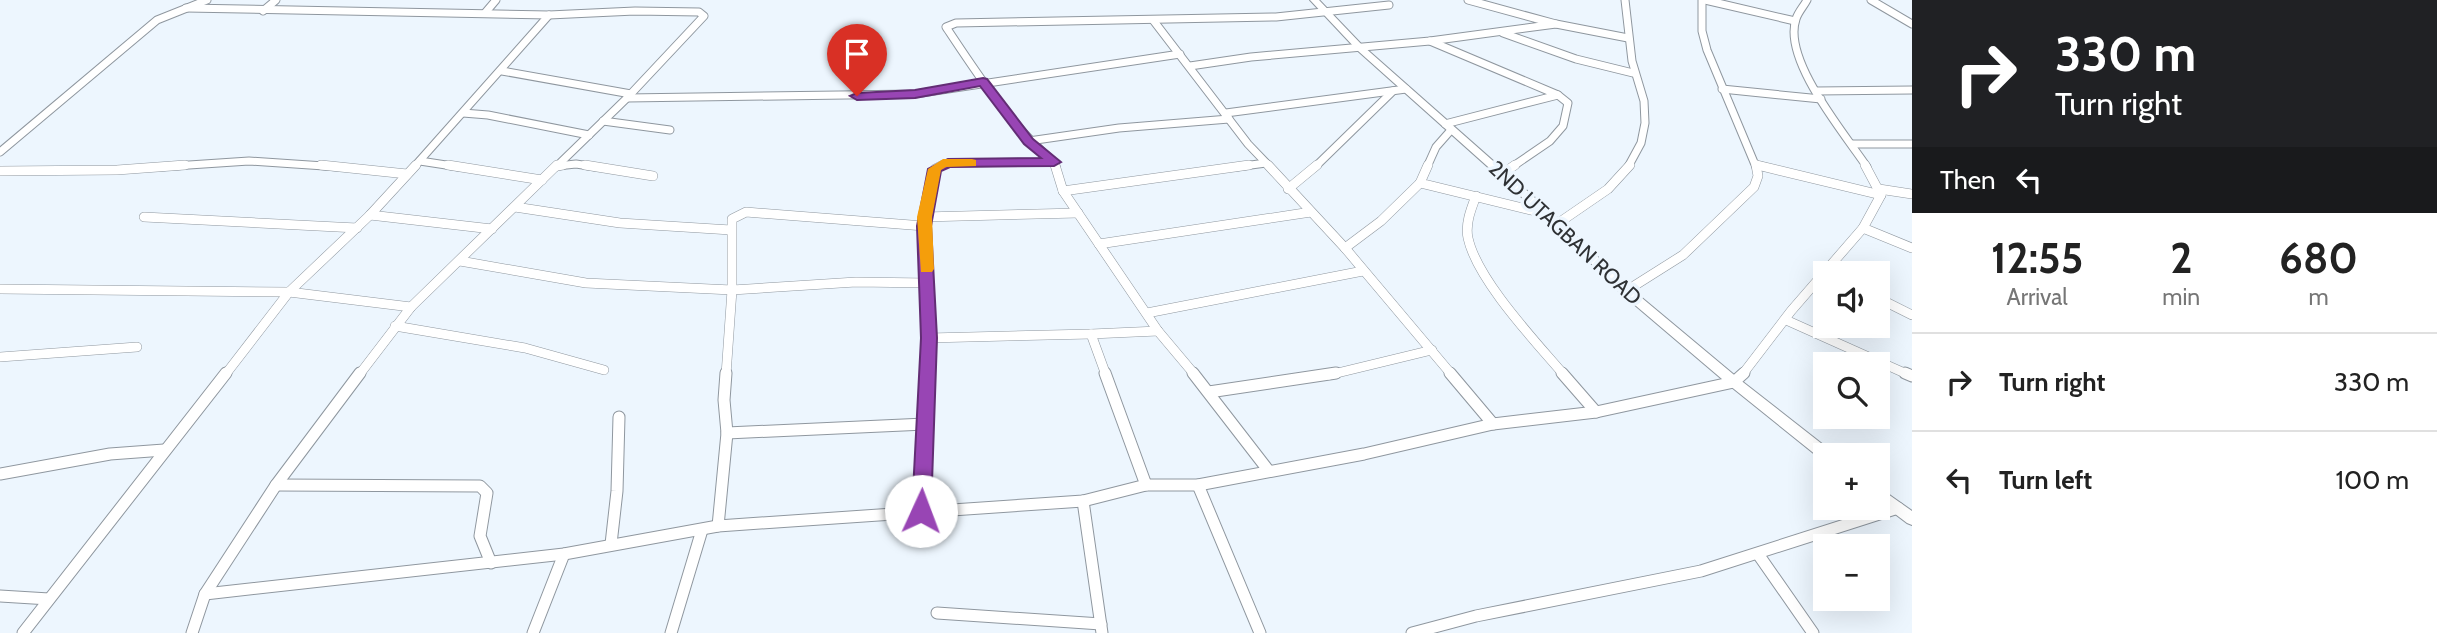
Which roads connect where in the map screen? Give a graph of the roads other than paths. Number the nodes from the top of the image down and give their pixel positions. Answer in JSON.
{"nodes":[{"id":1,"x":206,"y":0,"type":"edge"},
{"id":2,"x":276,"y":0,"type":"edge"},
{"id":3,"x":496,"y":0,"type":"edge"},
{"id":4,"x":1314,"y":0,"type":"edge"},
{"id":5,"x":1468,"y":0,"type":"edge"},
{"id":6,"x":1625,"y":0,"type":"edge"},
{"id":7,"x":1703,"y":0,"type":"edge"},
{"id":8,"x":1807,"y":0,"type":"edge"},
{"id":9,"x":1871,"y":0,"type":"edge"},
{"id":10,"x":1389,"y":5,"type":"dead end"},
{"id":11,"x":186,"y":8,"type":"junction"},
{"id":12,"x":263,"y":11,"type":"junction"},
{"id":13,"x":485,"y":13,"type":"junction"},
{"id":14,"x":1326,"y":13,"type":"junction"},
{"id":15,"x":549,"y":15,"type":"junction"},
{"id":16,"x":1153,"y":20,"type":"junction"},
{"id":17,"x":1795,"y":21,"type":"junction"},
{"id":18,"x":1556,"y":24,"type":"junction"},
{"id":19,"x":1912,"y":24,"type":"edge"},
{"id":20,"x":1500,"y":32,"type":"junction"},
{"id":21,"x":1628,"y":38,"type":"junction"},
{"id":22,"x":1430,"y":41,"type":"junction"},
{"id":23,"x":1360,"y":48,"type":"junction"},
{"id":24,"x":1180,"y":54,"type":"junction"},
{"id":25,"x":1190,"y":66,"type":"junction"},
{"id":26,"x":502,"y":71,"type":"junction"},
{"id":27,"x":1633,"y":72,"type":"junction"},
{"id":28,"x":983,"y":82,"type":"junction"},
{"id":29,"x":1722,"y":89,"type":"junction"},
{"id":30,"x":1399,"y":90,"type":"junction"},
{"id":31,"x":1912,"y":90,"type":"edge"},
{"id":32,"x":1558,"y":95,"type":"junction"},
{"id":33,"x":1819,"y":95,"type":"junction"},
{"id":34,"x":629,"y":96,"type":"junction"},
{"id":35,"x":463,"y":113,"type":"junction"},
{"id":36,"x":1228,"y":116,"type":"junction"},
{"id":37,"x":603,"y":121,"type":"junction"},
{"id":38,"x":1448,"y":127,"type":"junction"},
{"id":39,"x":670,"y":130,"type":"dead end"},
{"id":40,"x":589,"y":135,"type":"junction"},
{"id":41,"x":1029,"y":141,"type":"junction"},
{"id":42,"x":1852,"y":144,"type":"junction"},
{"id":43,"x":1912,"y":144,"type":"edge"},
{"id":44,"x":0,"y":152,"type":"edge"},
{"id":45,"x":420,"y":161,"type":"junction"},
{"id":46,"x":1054,"y":162,"type":"junction"},
{"id":47,"x":1266,"y":163,"type":"junction"},
{"id":48,"x":1756,"y":165,"type":"junction"},
{"id":49,"x":556,"y":166,"type":"junction"},
{"id":50,"x":0,"y":171,"type":"edge"},
{"id":51,"x":407,"y":174,"type":"junction"},
{"id":52,"x":1502,"y":174,"type":"junction"},
{"id":53,"x":653,"y":176,"type":"dead end"},
{"id":54,"x":542,"y":180,"type":"junction"},
{"id":55,"x":1420,"y":183,"type":"junction"},
{"id":56,"x":1288,"y":188,"type":"junction"},
{"id":57,"x":1063,"y":191,"type":"junction"},
{"id":58,"x":1880,"y":192,"type":"junction"},
{"id":59,"x":1912,"y":194,"type":"edge"},
{"id":60,"x":1476,"y":196,"type":"junction"},
{"id":61,"x":515,"y":207,"type":"junction"},
{"id":62,"x":1311,"y":212,"type":"junction"},
{"id":63,"x":1078,"y":213,"type":"junction"},
{"id":64,"x":1547,"y":214,"type":"junction"},
{"id":65,"x":370,"y":215,"type":"junction"},
{"id":66,"x":144,"y":218,"type":"dead end"},
{"id":67,"x":924,"y":222,"type":"junction"},
{"id":68,"x":1557,"y":224,"type":"junction"},
{"id":69,"x":357,"y":228,"type":"junction"},
{"id":70,"x":1863,"y":228,"type":"junction"},
{"id":71,"x":492,"y":229,"type":"junction"},
{"id":72,"x":731,"y":230,"type":"junction"},
{"id":73,"x":1099,"y":244,"type":"junction"},
{"id":74,"x":1345,"y":248,"type":"junction"},
{"id":75,"x":1912,"y":248,"type":"edge"},
{"id":76,"x":460,"y":261,"type":"junction"},
{"id":77,"x":1836,"y":261,"type":"edge"},
{"id":78,"x":1363,"y":271,"type":"junction"},
{"id":79,"x":928,"y":283,"type":"junction"},
{"id":80,"x":1813,"y":288,"type":"edge"},
{"id":81,"x":0,"y":289,"type":"edge"},
{"id":82,"x":732,"y":290,"type":"junction"},
{"id":83,"x":1626,"y":290,"type":"junction"},
{"id":84,"x":289,"y":292,"type":"junction"},
{"id":85,"x":1890,"y":304,"type":"edge"},
{"id":86,"x":411,"y":307,"type":"junction"},
{"id":87,"x":1147,"y":313,"type":"junction"},
{"id":88,"x":1912,"y":315,"type":"edge"},
{"id":89,"x":1786,"y":320,"type":"junction"},
{"id":90,"x":395,"y":326,"type":"junction"},
{"id":91,"x":1158,"y":331,"type":"junction"},
{"id":92,"x":1091,"y":334,"type":"junction"},
{"id":93,"x":929,"y":338,"type":"junction"},
{"id":94,"x":137,"y":346,"type":"dead end"},
{"id":95,"x":1432,"y":350,"type":"junction"},
{"id":96,"x":0,"y":356,"type":"edge"},
{"id":97,"x":604,"y":370,"type":"dead end"},
{"id":98,"x":1912,"y":376,"type":"edge"},
{"id":99,"x":1734,"y":382,"type":"junction"},
{"id":100,"x":1209,"y":392,"type":"junction"},
{"id":101,"x":1596,"y":412,"type":"junction"},
{"id":102,"x":620,"y":417,"type":"dead end"},
{"id":103,"x":925,"y":424,"type":"junction"},
{"id":104,"x":1493,"y":424,"type":"junction"},
{"id":105,"x":727,"y":433,"type":"junction"},
{"id":106,"x":1813,"y":445,"type":"edge"},
{"id":107,"x":164,"y":450,"type":"junction"},
{"id":108,"x":1268,"y":470,"type":"junction"},
{"id":109,"x":0,"y":474,"type":"edge"},
{"id":110,"x":276,"y":485,"type":"junction"},
{"id":111,"x":1146,"y":485,"type":"junction"},
{"id":112,"x":1198,"y":485,"type":"junction"},
{"id":113,"x":1083,"y":501,"type":"junction"},
{"id":114,"x":1890,"y":502,"type":"edge"},
{"id":115,"x":1898,"y":508,"type":"junction"},
{"id":116,"x":921,"y":511,"type":"junction"},
{"id":117,"x":1912,"y":519,"type":"edge"},
{"id":118,"x":718,"y":526,"type":"junction"},
{"id":119,"x":702,"y":530,"type":"junction"},
{"id":120,"x":611,"y":544,"type":"junction"},
{"id":121,"x":564,"y":554,"type":"junction"},
{"id":122,"x":1758,"y":554,"type":"junction"},
{"id":123,"x":491,"y":563,"type":"junction"},
{"id":124,"x":205,"y":594,"type":"junction"},
{"id":125,"x":0,"y":596,"type":"edge"},
{"id":126,"x":49,"y":598,"type":"junction"},
{"id":127,"x":937,"y":613,"type":"dead end"},
{"id":128,"x":1101,"y":628,"type":"edge"},
{"id":129,"x":23,"y":633,"type":"edge"},
{"id":130,"x":192,"y":633,"type":"edge"},
{"id":131,"x":533,"y":633,"type":"edge"},
{"id":132,"x":671,"y":633,"type":"edge"},
{"id":133,"x":1260,"y":633,"type":"edge"},
{"id":134,"x":1412,"y":633,"type":"edge"},
{"id":135,"x":1812,"y":633,"type":"edge"}],
"edges":[{"from":1,"to":11,"type":"street"},
{"from":2,"to":12,"type":"street"},
{"from":3,"to":13,"type":"street"},
{"from":4,"to":14,"type":"street","name":"2ND UTAGBAN ROAD"},
{"from":5,"to":18,"type":"street"},
{"from":6,"to":21,"type":"street"},
{"from":7,"to":17,"type":"street"},
{"from":7,"to":29,"type":"street"},
{"from":8,"to":17,"type":"street"},
{"from":9,"to":19,"type":"street"},
{"from":10,"to":14,"type":"street"},
{"from":11,"to":12,"type":"street"},
{"from":11,"to":44,"type":"street"},
{"from":12,"to":13,"type":"street"},
{"from":13,"to":15,"type":"street"},
{"from":14,"to":16,"type":"street"},
{"from":14,"to":23,"type":"street","name":"2ND UTAGBAN ROAD"},
{"from":15,"to":26,"type":"street"},
{"from":15,"to":34,"type":"street"},
{"from":16,"to":24,"type":"street"},
{"from":16,"to":28,"type":"street"},
{"from":17,"to":33,"type":"street"},
{"from":18,"to":20,"type":"street"},
{"from":18,"to":21,"type":"street"},
{"from":20,"to":22,"type":"street"},
{"from":20,"to":27,"type":"street"},
{"from":21,"to":27,"type":"street"},
{"from":22,"to":23,"type":"street"},
{"from":22,"to":32,"type":"street"},
{"from":23,"to":25,"type":"street"},
{"from":23,"to":30,"type":"street","name":"2ND UTAGBAN ROAD"},
{"from":24,"to":25,"type":"street"},
{"from":24,"to":28,"type":"street"},
{"from":25,"to":36,"type":"street"},
{"from":26,"to":34,"type":"street"},
{"from":26,"to":35,"type":"street"},
{"from":27,"to":68,"type":"street"},
{"from":28,"to":34,"type":"street"},
{"from":28,"to":41,"type":"street"},
{"from":29,"to":33,"type":"street"},
{"from":29,"to":48,"type":"street"},
{"from":30,"to":36,"type":"street"},
{"from":30,"to":38,"type":"street","name":"2ND UTAGBAN ROAD"},
{"from":30,"to":56,"type":"street"},
{"from":31,"to":33,"type":"street"},
{"from":32,"to":38,"type":"street"},
{"from":32,"to":52,"type":"street"},
{"from":33,"to":42,"type":"street"},
{"from":34,"to":37,"type":"street"},
{"from":35,"to":40,"type":"street"},
{"from":35,"to":45,"type":"street"},
{"from":36,"to":41,"type":"street"},
{"from":36,"to":47,"type":"street"},
{"from":37,"to":39,"type":"street"},
{"from":37,"to":40,"type":"street"},
{"from":38,"to":52,"type":"street","name":"2ND UTAGBAN ROAD"},
{"from":38,"to":55,"type":"street"},
{"from":40,"to":49,"type":"street"},
{"from":41,"to":46,"type":"street"},
{"from":42,"to":43,"type":"street"},
{"from":42,"to":58,"type":"street"},
{"from":45,"to":51,"type":"street"},
{"from":45,"to":54,"type":"street"},
{"from":46,"to":57,"type":"street"},
{"from":46,"to":67,"type":"street"},
{"from":47,"to":56,"type":"street"},
{"from":47,"to":57,"type":"street"},
{"from":48,"to":58,"type":"street"},
{"from":48,"to":83,"type":"street"},
{"from":49,"to":53,"type":"street"},
{"from":49,"to":54,"type":"street"},
{"from":50,"to":51,"type":"street"},
{"from":51,"to":65,"type":"street"},
{"from":52,"to":64,"type":"street","name":"2ND UTAGBAN ROAD"},
{"from":54,"to":61,"type":"street"},
{"from":55,"to":60,"type":"street"},
{"from":55,"to":74,"type":"street"},
{"from":56,"to":62,"type":"street"},
{"from":57,"to":63,"type":"street"},
{"from":58,"to":59,"type":"street"},
{"from":58,"to":70,"type":"street"},
{"from":60,"to":64,"type":"street"},
{"from":60,"to":101,"type":"street"},
{"from":61,"to":71,"type":"street"},
{"from":61,"to":72,"type":"street"},
{"from":62,"to":73,"type":"street"},
{"from":62,"to":74,"type":"street"},
{"from":63,"to":67,"type":"street"},
{"from":63,"to":73,"type":"street"},
{"from":64,"to":68,"type":"street","name":"2ND UTAGBAN ROAD"},
{"from":65,"to":69,"type":"street"},
{"from":65,"to":71,"type":"street"},
{"from":66,"to":69,"type":"street"},
{"from":67,"to":72,"type":"street"},
{"from":67,"to":79,"type":"street"},
{"from":68,"to":83,"type":"street","name":"2ND UTAGBAN ROAD"},
{"from":69,"to":84,"type":"street"},
{"from":70,"to":75,"type":"street"},
{"from":70,"to":77,"type":"street"},
{"from":71,"to":76,"type":"street"},
{"from":72,"to":82,"type":"street"},
{"from":73,"to":87,"type":"street"},
{"from":74,"to":78,"type":"street"},
{"from":76,"to":82,"type":"street"},
{"from":76,"to":86,"type":"street"},
{"from":78,"to":87,"type":"street"},
{"from":78,"to":95,"type":"street"},
{"from":79,"to":82,"type":"street"},
{"from":79,"to":93,"type":"street"},
{"from":80,"to":89,"type":"street"},
{"from":81,"to":84,"type":"street"},
{"from":82,"to":105,"type":"street"},
{"from":83,"to":99,"type":"street","name":"2ND UTAGBAN ROAD"},
{"from":84,"to":86,"type":"street"},
{"from":84,"to":107,"type":"street"},
{"from":85,"to":88,"type":"street"},
{"from":86,"to":90,"type":"street"},
{"from":87,"to":91,"type":"street"},
{"from":89,"to":98,"type":"street"},
{"from":89,"to":99,"type":"street"},
{"from":90,"to":97,"type":"street"},
{"from":90,"to":110,"type":"street"},
{"from":91,"to":92,"type":"street"},
{"from":91,"to":100,"type":"street"},
{"from":92,"to":93,"type":"street"},
{"from":92,"to":111,"type":"street"},
{"from":93,"to":103,"type":"street"},
{"from":94,"to":96,"type":"street"},
{"from":95,"to":100,"type":"street"},
{"from":95,"to":104,"type":"street"},
{"from":99,"to":101,"type":"street"},
{"from":99,"to":106,"type":"street","name":"2ND UTAGBAN ROAD"},
{"from":100,"to":108,"type":"street"},
{"from":101,"to":104,"type":"street"},
{"from":102,"to":120,"type":"street"},
{"from":103,"to":105,"type":"street"},
{"from":103,"to":116,"type":"street"},
{"from":104,"to":108,"type":"street"},
{"from":105,"to":118,"type":"street"},
{"from":107,"to":109,"type":"street"},
{"from":107,"to":126,"type":"street"},
{"from":108,"to":112,"type":"street"},
{"from":110,"to":123,"type":"street"},
{"from":110,"to":124,"type":"street"},
{"from":111,"to":112,"type":"street"},
{"from":111,"to":113,"type":"street"},
{"from":112,"to":133,"type":"street"},
{"from":113,"to":116,"type":"street"},
{"from":113,"to":128,"type":"street"},
{"from":114,"to":115,"type":"street"},
{"from":115,"to":117,"type":"street"},
{"from":115,"to":122,"type":"street"},
{"from":116,"to":118,"type":"street"},
{"from":118,"to":119,"type":"street"},
{"from":119,"to":120,"type":"street"},
{"from":119,"to":132,"type":"street"},
{"from":120,"to":121,"type":"street"},
{"from":121,"to":123,"type":"street"},
{"from":121,"to":131,"type":"street"},
{"from":122,"to":134,"type":"street"},
{"from":122,"to":135,"type":"street"},
{"from":123,"to":124,"type":"street"},
{"from":124,"to":130,"type":"street"},
{"from":125,"to":126,"type":"street"},
{"from":126,"to":129,"type":"street"},
{"from":127,"to":128,"type":"street"}]}
